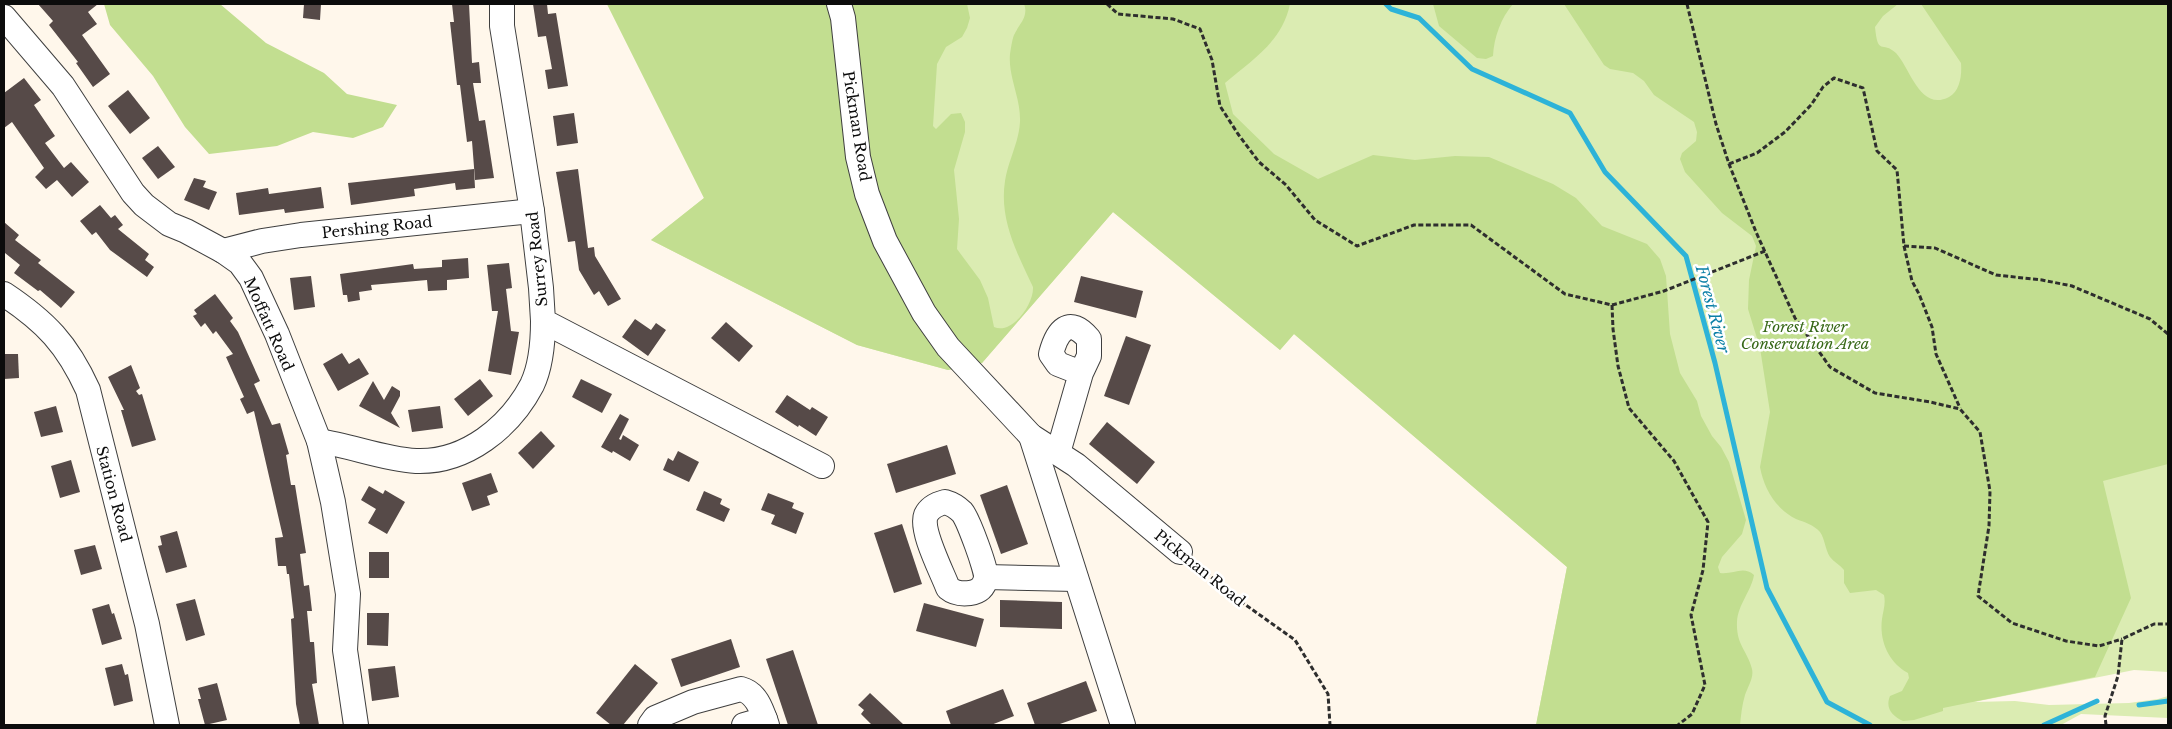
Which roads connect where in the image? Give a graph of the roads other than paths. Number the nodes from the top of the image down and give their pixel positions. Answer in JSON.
{"nodes":[{"id":1,"x":502,"y":4,"type":"edge"},
{"id":2,"x":839,"y":4,"type":"edge"},
{"id":3,"x":4,"y":17,"type":"edge"},
{"id":4,"x":532,"y":211,"type":"junction"},
{"id":5,"x":223,"y":251,"type":"junction"},
{"id":6,"x":4,"y":294,"type":"edge"},
{"id":7,"x":543,"y":321,"type":"junction"},
{"id":8,"x":1081,"y":374,"type":"dead end"},
{"id":9,"x":1031,"y":436,"type":"junction"},
{"id":10,"x":319,"y":441,"type":"junction"},
{"id":11,"x":1058,"y":453,"type":"junction"},
{"id":12,"x":822,"y":466,"type":"dead end"},
{"id":13,"x":1180,"y":552,"type":"road end"},
{"id":14,"x":986,"y":577,"type":"dead end"},
{"id":15,"x":1076,"y":579,"type":"junction"},
{"id":16,"x":758,"y":723,"type":"edge"},
{"id":17,"x":1120,"y":724,"type":"edge"},
{"id":18,"x":167,"y":725,"type":"edge"},
{"id":19,"x":356,"y":725,"type":"edge"},
{"id":20,"x":650,"y":725,"type":"edge"}],
"edges":[{"from":1,"to":4,"type":"street","name":"Surrey Road"},
{"from":2,"to":9,"type":"street","name":"Pickman Road"},
{"from":3,"to":5,"type":"street","name":"Moffatt Road"},
{"from":4,"to":5,"type":"street","name":"Pershing Road"},
{"from":4,"to":7,"type":"street","name":"Surrey Road"},
{"from":5,"to":10,"type":"street","name":"Moffatt Road"},
{"from":6,"to":18,"type":"street","name":"Station Road"},
{"from":7,"to":10,"type":"street"},
{"from":7,"to":12,"type":"street","name":"Surrey Road"},
{"from":8,"to":11,"type":"street"},
{"from":9,"to":11,"type":"street","name":"Pickman Road"},
{"from":9,"to":15,"type":"street","name":"Pickman Road"},
{"from":10,"to":19,"type":"street","name":"Moffatt Road"},
{"from":11,"to":13,"type":"street","name":"Pickman Road"},
{"from":14,"to":15,"type":"street"},
{"from":15,"to":17,"type":"street","name":"Pickman Road"},
{"from":16,"to":20,"type":"street"}]}
